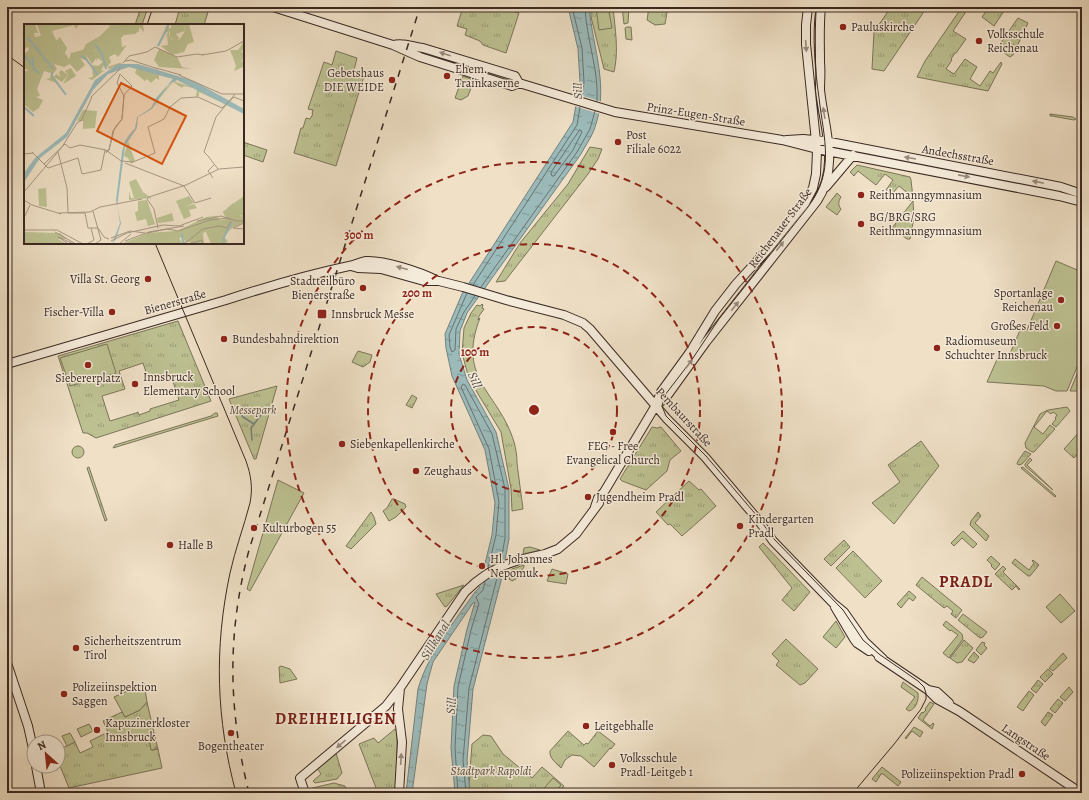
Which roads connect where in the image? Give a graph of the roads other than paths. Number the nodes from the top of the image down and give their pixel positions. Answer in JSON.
{"nodes":[{"id":1,"x":273,"y":7,"type":"edge"},
{"id":2,"x":808,"y":7,"type":"edge"},
{"id":3,"x":821,"y":7,"type":"edge"},
{"id":4,"x":782,"y":140,"type":"junction"},
{"id":5,"x":816,"y":140,"type":"junction"},
{"id":6,"x":828,"y":142,"type":"junction"},
{"id":7,"x":817,"y":149,"type":"junction"},
{"id":8,"x":830,"y":151,"type":"junction"},
{"id":9,"x":853,"y":155,"type":"junction"},
{"id":10,"x":874,"y":156,"type":"junction"},
{"id":11,"x":823,"y":190,"type":"junction"},
{"id":12,"x":1082,"y":194,"type":"edge"},
{"id":13,"x":1082,"y":202,"type":"edge"},
{"id":14,"x":463,"y":287,"type":"joint"},
{"id":15,"x":7,"y":364,"type":"edge"},
{"id":16,"x":656,"y":405,"type":"junction"},
{"id":17,"x":856,"y":636,"type":"joint"},
{"id":18,"x":7,"y":663,"type":"edge"},
{"id":19,"x":400,"y":688,"type":"junction"},
{"id":20,"x":386,"y":706,"type":"junction"},
{"id":21,"x":398,"y":709,"type":"junction"},
{"id":22,"x":30,"y":734,"type":"edge"},
{"id":23,"x":37,"y":774,"type":"edge"},
{"id":24,"x":41,"y":793,"type":"edge"},
{"id":25,"x":305,"y":793,"type":"edge"},
{"id":26,"x":399,"y":793,"type":"edge"},
{"id":27,"x":1081,"y":793,"type":"edge"}],
"edges":[{"from":1,"to":4,"type":"street","name":"Prinz-Eugen-Straße"},
{"from":2,"to":5,"type":"street","name":"Reichenauer Straße","one_way":true},
{"from":6,"to":3,"type":"street","name":"Reichenauer Straße","one_way":true},
{"from":4,"to":5,"type":"street","name":"Prinz-Eugen-Straße"},
{"from":4,"to":7,"type":"street","name":"Prinz-Eugen-Straße"},
{"from":5,"to":6,"type":"street","name":"Prinz-Eugen-Straße"},
{"from":5,"to":7,"type":"street","name":"Reichenauer Straße"},
{"from":6,"to":8,"type":"street","name":"Reichenauer Straße"},
{"from":6,"to":10,"type":"street","name":"Andechsstraße"},
{"from":7,"to":8,"type":"street","name":"Prinz-Eugen-Straße"},
{"from":7,"to":16,"type":"street","name":"Reichenauer Straße"},
{"from":8,"to":9,"type":"street","name":"Andechsstraße"},
{"from":8,"to":11,"type":"street","name":"Reichenauer Straße"},
{"from":9,"to":10,"type":"street","name":"Andechsstraße"},
{"from":9,"to":11,"type":"street"},
{"from":12,"to":10,"type":"street","name":"Andechsstraße","one_way":true},
{"from":10,"to":13,"type":"street","name":"Andechsstraße","one_way":true},
{"from":16,"to":11,"type":"street","name":"Reichenauer Straße","one_way":true},
{"from":14,"to":15,"type":"street","name":"Bienerstraße"},
{"from":14,"to":16,"type":"street","name":"Pembaurstraße"},
{"from":16,"to":17,"type":"street","name":"Pembaurstraße"},
{"from":16,"to":19,"type":"street","name":"Reichenauer Straße"},
{"from":17,"to":27,"type":"street","name":"Langstraße"},
{"from":18,"to":22,"type":"street"},
{"from":19,"to":20,"type":"street","name":"Reichenauer Straße"},
{"from":19,"to":21,"type":"street"},
{"from":20,"to":21,"type":"street"},
{"from":20,"to":25,"type":"street","name":"Reichenauer Straße","one_way":true},
{"from":26,"to":21,"type":"street","one_way":true},
{"from":23,"to":24,"type":"street"}]}
